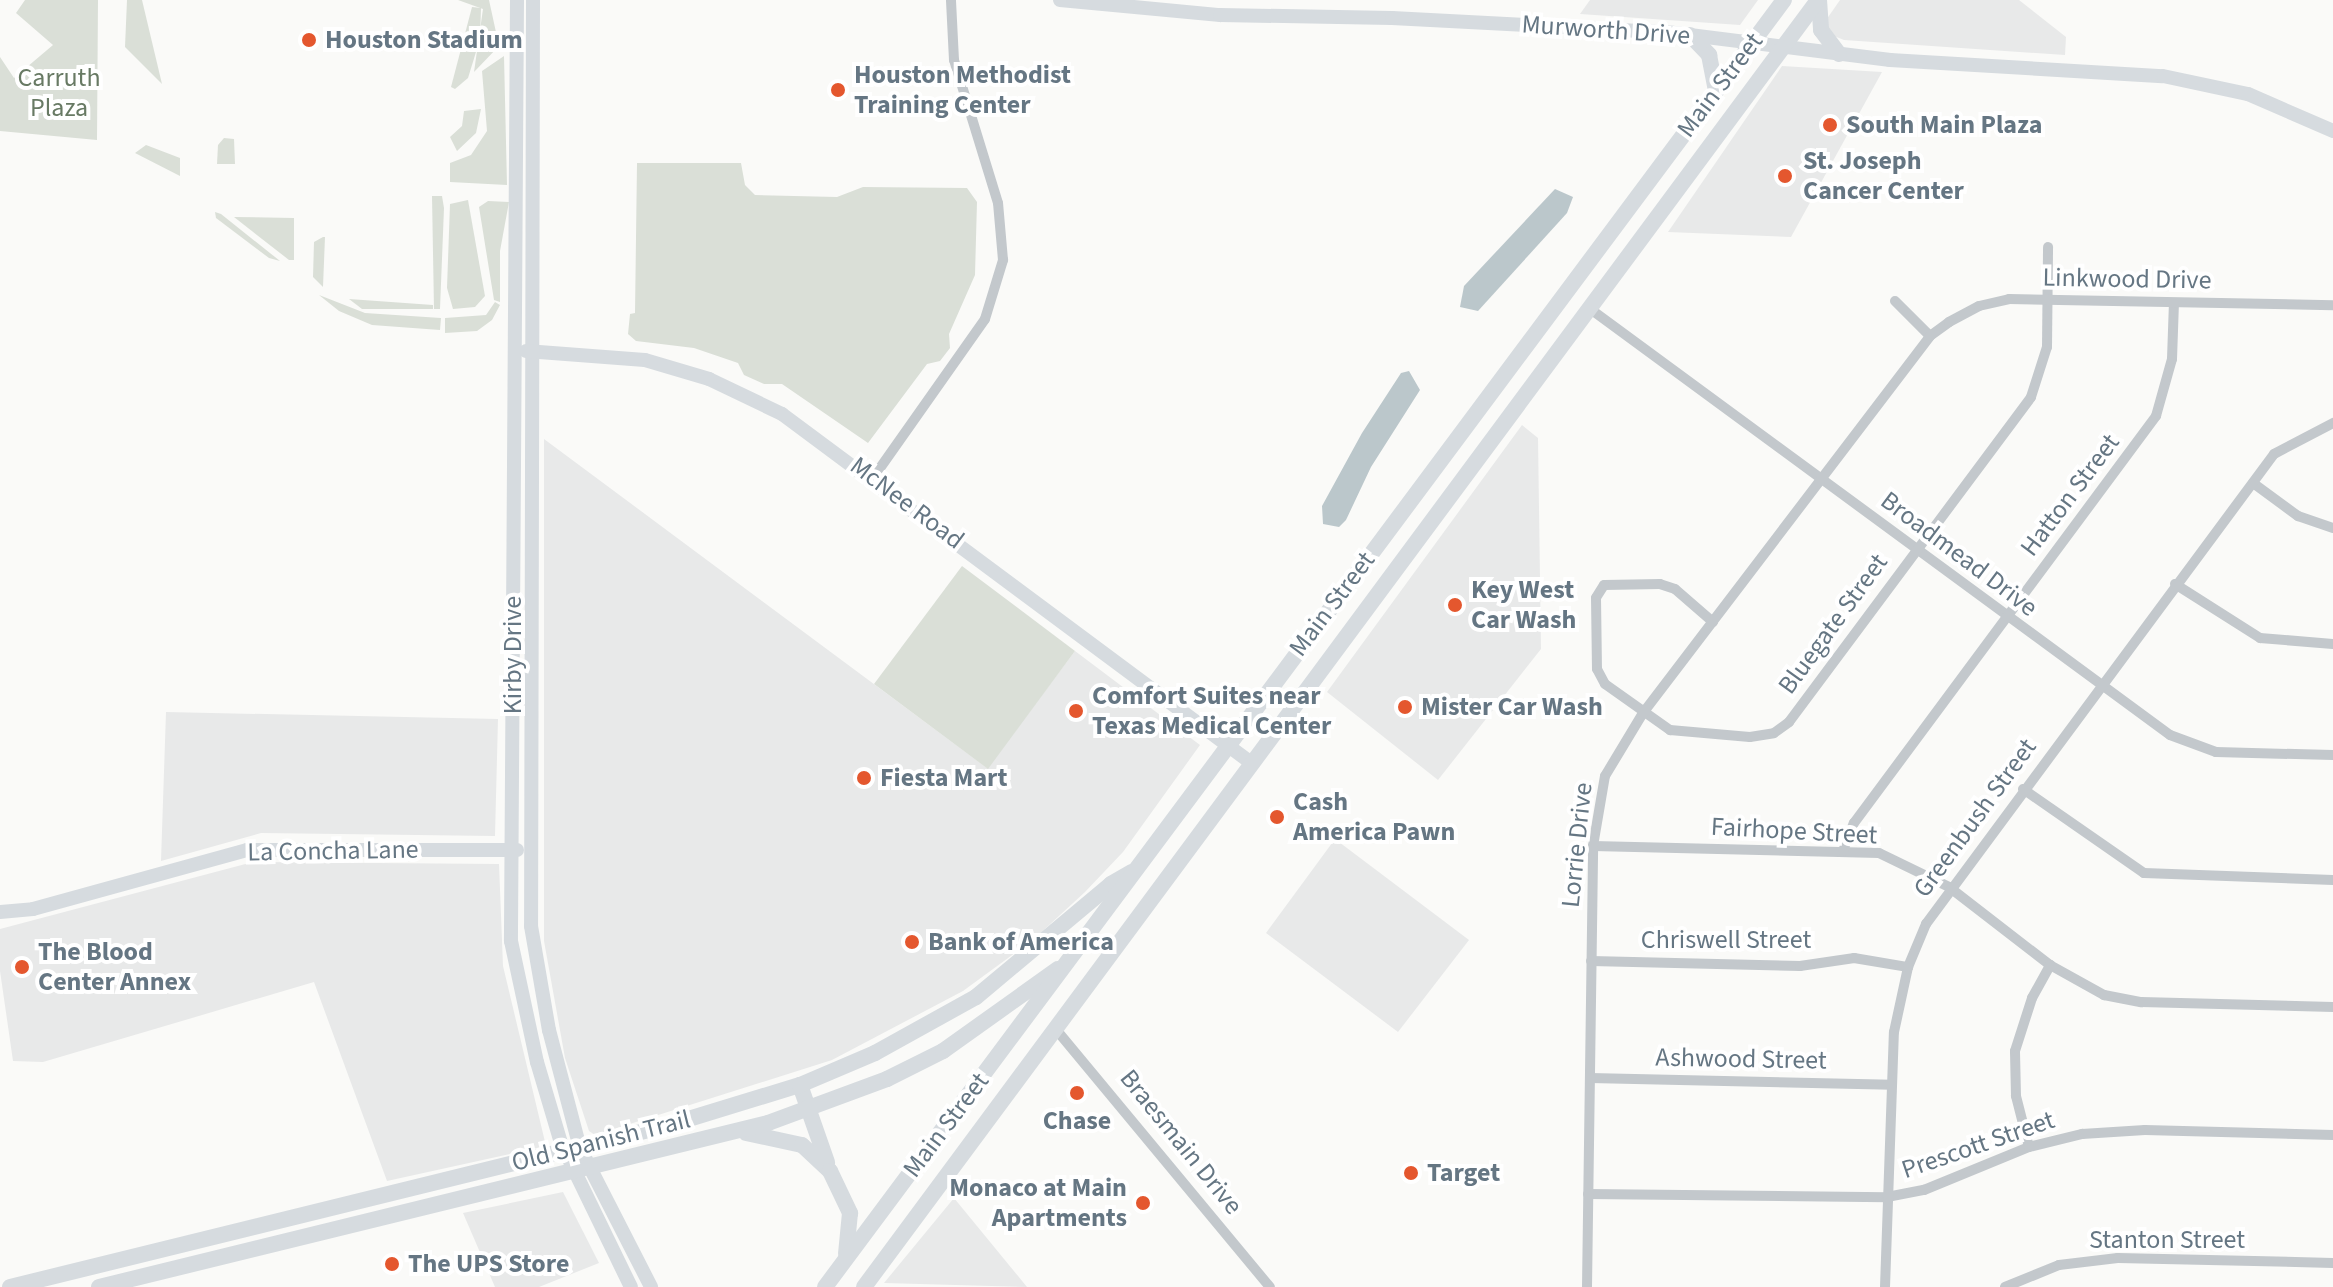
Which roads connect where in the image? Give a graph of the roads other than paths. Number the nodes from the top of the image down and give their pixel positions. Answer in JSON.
{"nodes":[{"id":1,"x":517,"y":0,"type":"edge"},
{"id":2,"x":533,"y":0,"type":"edge"},
{"id":3,"x":951,"y":0,"type":"edge"},
{"id":4,"x":1060,"y":0,"type":"edge"},
{"id":5,"x":1784,"y":0,"type":"edge"},
{"id":6,"x":1818,"y":0,"type":"edge"},
{"id":7,"x":1690,"y":35,"type":"junction"},
{"id":8,"x":1752,"y":43,"type":"junction"},
{"id":9,"x":1784,"y":46,"type":"junction"},
{"id":10,"x":1839,"y":54,"type":"junction"},
{"id":11,"x":1716,"y":91,"type":"junction"},
{"id":12,"x":2333,"y":131,"type":"edge"},
{"id":13,"x":517,"y":143,"type":"junction"},
{"id":14,"x":534,"y":144,"type":"junction"},
{"id":15,"x":2048,"y":247,"type":"dead end"},
{"id":16,"x":1568,"y":290,"type":"junction"},
{"id":17,"x":2047,"y":299,"type":"junction"},
{"id":18,"x":1895,"y":301,"type":"dead end"},
{"id":19,"x":2174,"y":303,"type":"junction"},
{"id":20,"x":2333,"y":305,"type":"edge"},
{"id":21,"x":1589,"y":308,"type":"junction"},
{"id":22,"x":1930,"y":336,"type":"junction"},
{"id":23,"x":517,"y":350,"type":"junction"},
{"id":24,"x":535,"y":351,"type":"junction"},
{"id":25,"x":1498,"y":385,"type":"junction"},
{"id":26,"x":1520,"y":401,"type":"junction"},
{"id":27,"x":2333,"y":423,"type":"edge"},
{"id":28,"x":873,"y":478,"type":"junction"},
{"id":29,"x":1428,"y":479,"type":"junction"},
{"id":30,"x":1823,"y":479,"type":"junction"},
{"id":31,"x":2253,"y":483,"type":"junction"},
{"id":32,"x":1449,"y":496,"type":"junction"},
{"id":33,"x":2333,"y":528,"type":"edge"},
{"id":34,"x":1915,"y":549,"type":"junction"},
{"id":35,"x":2175,"y":584,"type":"junction"},
{"id":36,"x":2006,"y":617,"type":"junction"},
{"id":37,"x":1713,"y":622,"type":"junction"},
{"id":38,"x":2333,"y":644,"type":"edge"},
{"id":39,"x":2100,"y":685,"type":"junction"},
{"id":40,"x":512,"y":702,"type":"junction"},
{"id":41,"x":531,"y":702,"type":"junction"},
{"id":42,"x":1643,"y":713,"type":"junction"},
{"id":43,"x":1227,"y":742,"type":"junction"},
{"id":44,"x":2333,"y":755,"type":"edge"},
{"id":45,"x":1250,"y":762,"type":"junction"},
{"id":46,"x":2023,"y":789,"type":"junction"},
{"id":47,"x":1593,"y":846,"type":"junction"},
{"id":48,"x":510,"y":850,"type":"junction"},
{"id":49,"x":530,"y":850,"type":"junction"},
{"id":50,"x":1843,"y":851,"type":"junction"},
{"id":51,"x":1137,"y":870,"type":"junction"},
{"id":52,"x":2333,"y":880,"type":"edge"},
{"id":53,"x":1949,"y":887,"type":"junction"},
{"id":54,"x":1143,"y":906,"type":"junction"},
{"id":55,"x":0,"y":912,"type":"edge"},
{"id":56,"x":1077,"y":955,"type":"junction"},
{"id":57,"x":1591,"y":961,"type":"junction"},
{"id":58,"x":2050,"y":965,"type":"junction"},
{"id":59,"x":1908,"y":967,"type":"junction"},
{"id":60,"x":976,"y":997,"type":"junction"},
{"id":61,"x":2333,"y":1007,"type":"edge"},
{"id":62,"x":1032,"y":1011,"type":"junction"},
{"id":63,"x":990,"y":1021,"type":"junction"},
{"id":64,"x":1054,"y":1027,"type":"junction"},
{"id":65,"x":1590,"y":1078,"type":"junction"},
{"id":66,"x":800,"y":1085,"type":"junction"},
{"id":67,"x":1892,"y":1085,"type":"junction"},
{"id":68,"x":810,"y":1108,"type":"junction"},
{"id":69,"x":728,"y":1133,"type":"junction"},
{"id":70,"x":2333,"y":1135,"type":"edge"},
{"id":71,"x":2029,"y":1147,"type":"junction"},
{"id":72,"x":572,"y":1150,"type":"junction"},
{"id":73,"x":830,"y":1171,"type":"junction"},
{"id":74,"x":580,"y":1172,"type":"junction"},
{"id":75,"x":456,"y":1179,"type":"junction"},
{"id":76,"x":1588,"y":1194,"type":"junction"},
{"id":77,"x":1887,"y":1197,"type":"junction"},
{"id":78,"x":461,"y":1201,"type":"junction"},
{"id":79,"x":334,"y":1209,"type":"junction"},
{"id":80,"x":341,"y":1228,"type":"junction"},
{"id":81,"x":239,"y":1232,"type":"junction"},
{"id":82,"x":169,"y":1250,"type":"junction"},
{"id":83,"x":245,"y":1250,"type":"junction"},
{"id":84,"x":844,"y":1260,"type":"junction"},
{"id":85,"x":2333,"y":1263,"type":"edge"},
{"id":86,"x":175,"y":1269,"type":"junction"},
{"id":87,"x":18,"y":1286,"type":"edge"},
{"id":88,"x":99,"y":1287,"type":"edge"},
{"id":89,"x":631,"y":1287,"type":"edge"},
{"id":90,"x":651,"y":1287,"type":"edge"},
{"id":91,"x":825,"y":1287,"type":"edge"},
{"id":92,"x":864,"y":1287,"type":"edge"},
{"id":93,"x":1270,"y":1287,"type":"edge"},
{"id":94,"x":1587,"y":1287,"type":"edge"},
{"id":95,"x":1885,"y":1287,"type":"edge"},
{"id":96,"x":2005,"y":1287,"type":"edge"}],
"edges":[{"from":1,"to":13,"type":"street","name":"Kirby Drive"},
{"from":2,"to":14,"type":"street","name":"Kirby Drive"},
{"from":3,"to":28,"type":"street"},
{"from":4,"to":7,"type":"street","name":"Murworth Drive"},
{"from":5,"to":8,"type":"main road","name":"Main Street"},
{"from":6,"to":9,"type":"main road","name":"Main Street"},
{"from":6,"to":10,"type":"main road"},
{"from":7,"to":8,"type":"street","name":"Murworth Drive"},
{"from":7,"to":11,"type":"main road"},
{"from":8,"to":9,"type":"street","name":"Murworth Drive"},
{"from":8,"to":11,"type":"main road","name":"Main Street"},
{"from":9,"to":10,"type":"street","name":"Murworth Drive"},
{"from":9,"to":21,"type":"main road","name":"Main Street"},
{"from":10,"to":12,"type":"street","name":"Murworth Drive"},
{"from":11,"to":16,"type":"main road","name":"Main Street"},
{"from":13,"to":14,"type":"street"},
{"from":13,"to":23,"type":"street","name":"Kirby Drive"},
{"from":14,"to":24,"type":"street","name":"Kirby Drive"},
{"from":15,"to":17,"type":"street","name":"Bluegate Street"},
{"from":16,"to":21,"type":"main road"},
{"from":16,"to":25,"type":"main road","name":"Main Street"},
{"from":17,"to":19,"type":"street","name":"Linkwood Drive"},
{"from":17,"to":22,"type":"street","name":"Linkwood Drive"},
{"from":17,"to":34,"type":"street","name":"Bluegate Street"},
{"from":18,"to":22,"type":"street"},
{"from":19,"to":20,"type":"street","name":"Linkwood Drive"},
{"from":19,"to":36,"type":"street","name":"Hatton Street"},
{"from":21,"to":26,"type":"main road","name":"Main Street"},
{"from":21,"to":30,"type":"street","name":"Broadmead Drive"},
{"from":22,"to":30,"type":"street","name":"Linkwood Drive"},
{"from":23,"to":24,"type":"street","name":"McNee Road"},
{"from":23,"to":40,"type":"street","name":"Kirby Drive"},
{"from":24,"to":28,"type":"street","name":"McNee Road"},
{"from":24,"to":41,"type":"street","name":"Kirby Drive"},
{"from":25,"to":26,"type":"main road"},
{"from":25,"to":29,"type":"main road","name":"Main Street"},
{"from":26,"to":32,"type":"main road","name":"Main Street"},
{"from":27,"to":31,"type":"street","name":"Greenbush Street"},
{"from":28,"to":43,"type":"street","name":"McNee Road"},
{"from":29,"to":32,"type":"main road"},
{"from":29,"to":43,"type":"main road","name":"Main Street"},
{"from":30,"to":34,"type":"street","name":"Broadmead Drive"},
{"from":30,"to":37,"type":"street","name":"Lorrie Drive"},
{"from":31,"to":33,"type":"street"},
{"from":31,"to":35,"type":"street","name":"Greenbush Street"},
{"from":32,"to":45,"type":"main road","name":"Main Street"},
{"from":34,"to":36,"type":"street","name":"Broadmead Drive"},
{"from":34,"to":42,"type":"street","name":"Bluegate Street"},
{"from":35,"to":38,"type":"street"},
{"from":35,"to":39,"type":"street","name":"Greenbush Street"},
{"from":36,"to":39,"type":"street","name":"Broadmead Drive"},
{"from":36,"to":50,"type":"street","name":"Hatton Street"},
{"from":37,"to":42,"type":"street","name":"Lorrie Drive"},
{"from":37,"to":42,"type":"street"},
{"from":39,"to":44,"type":"street","name":"Broadmead Drive"},
{"from":39,"to":46,"type":"street","name":"Greenbush Street"},
{"from":40,"to":41,"type":"street"},
{"from":40,"to":48,"type":"street","name":"Kirby Drive"},
{"from":41,"to":49,"type":"street","name":"Kirby Drive"},
{"from":42,"to":47,"type":"street","name":"Lorrie Drive"},
{"from":43,"to":45,"type":"street","name":"McNee Road"},
{"from":43,"to":51,"type":"main road","name":"Main Street"},
{"from":45,"to":54,"type":"main road","name":"Main Street"},
{"from":46,"to":52,"type":"street"},
{"from":46,"to":53,"type":"street","name":"Greenbush Street"},
{"from":47,"to":50,"type":"street","name":"Fairhope Street"},
{"from":47,"to":57,"type":"street","name":"Lorrie Drive"},
{"from":48,"to":49,"type":"street","name":"La Concha Lane"},
{"from":48,"to":55,"type":"street","name":"La Concha Lane"},
{"from":48,"to":72,"type":"street","name":"Kirby Drive"},
{"from":49,"to":72,"type":"street","name":"Kirby Drive"},
{"from":50,"to":53,"type":"street","name":"Fairhope Street"},
{"from":51,"to":56,"type":"main road","name":"Main Street"},
{"from":51,"to":60,"type":"main road","name":"Old Spanish Trail"},
{"from":53,"to":58,"type":"street","name":"Fairhope Street"},
{"from":53,"to":59,"type":"street","name":"Greenbush Street"},
{"from":54,"to":56,"type":"main road","name":"Old Spanish Trail"},
{"from":54,"to":64,"type":"main road","name":"Main Street"},
{"from":56,"to":62,"type":"main road","name":"Main Street"},
{"from":56,"to":63,"type":"main road","name":"Old Spanish Trail"},
{"from":57,"to":59,"type":"street","name":"Chriswell Street"},
{"from":57,"to":65,"type":"street","name":"Lorrie Drive"},
{"from":58,"to":61,"type":"street","name":"Fairhope Street"},
{"from":58,"to":71,"type":"street"},
{"from":59,"to":67,"type":"street","name":"Greenbush Street"},
{"from":60,"to":63,"type":"main road"},
{"from":60,"to":66,"type":"main road","name":"Old Spanish Trail"},
{"from":62,"to":64,"type":"main road"},
{"from":62,"to":84,"type":"main road","name":"Main Street"},
{"from":63,"to":68,"type":"main road","name":"Old Spanish Trail"},
{"from":64,"to":92,"type":"main road","name":"Main Street"},
{"from":64,"to":93,"type":"street","name":"Braesmain Drive"},
{"from":65,"to":67,"type":"street","name":"Ashwood Street"},
{"from":65,"to":76,"type":"street","name":"Lorrie Drive"},
{"from":66,"to":68,"type":"main road"},
{"from":66,"to":72,"type":"main road","name":"Old Spanish Trail"},
{"from":67,"to":77,"type":"street","name":"Greenbush Street"},
{"from":68,"to":69,"type":"main road","name":"Old Spanish Trail"},
{"from":68,"to":73,"type":"main road"},
{"from":69,"to":73,"type":"main road"},
{"from":69,"to":74,"type":"main road","name":"Old Spanish Trail"},
{"from":70,"to":71,"type":"street","name":"Prescott Street"},
{"from":71,"to":77,"type":"street","name":"Prescott Street"},
{"from":72,"to":74,"type":"street","name":"Kirby Drive"},
{"from":72,"to":75,"type":"main road","name":"Old Spanish Trail"},
{"from":73,"to":84,"type":"main road"},
{"from":74,"to":78,"type":"main road","name":"Old Spanish Trail"},
{"from":74,"to":89,"type":"street","name":"Kirby Drive"},
{"from":74,"to":90,"type":"street","name":"Kirby Drive"},
{"from":75,"to":78,"type":"main road"},
{"from":75,"to":79,"type":"main road","name":"Old Spanish Trail"},
{"from":76,"to":77,"type":"street","name":"Prescott Street"},
{"from":76,"to":94,"type":"street","name":"Lorrie Drive"},
{"from":77,"to":95,"type":"street","name":"Greenbush Street"},
{"from":78,"to":80,"type":"main road","name":"Old Spanish Trail"},
{"from":79,"to":80,"type":"main road"},
{"from":79,"to":81,"type":"main road","name":"Old Spanish Trail"},
{"from":80,"to":83,"type":"main road","name":"Old Spanish Trail"},
{"from":81,"to":82,"type":"main road","name":"Old Spanish Trail"},
{"from":81,"to":83,"type":"main road"},
{"from":82,"to":86,"type":"main road"},
{"from":82,"to":87,"type":"main road","name":"Old Spanish Trail"},
{"from":83,"to":86,"type":"main road","name":"Old Spanish Trail"},
{"from":84,"to":91,"type":"main road","name":"Main Street"},
{"from":85,"to":96,"type":"street","name":"Stanton Street"},
{"from":86,"to":88,"type":"main road","name":"Old Spanish Trail"}]}
